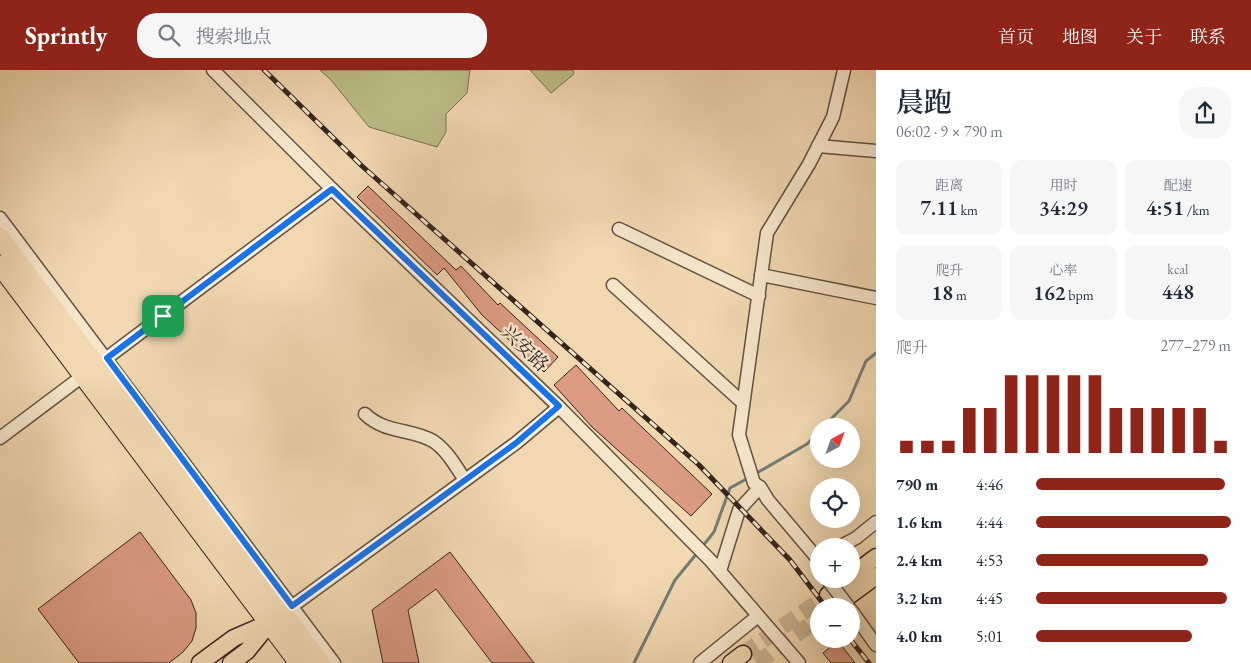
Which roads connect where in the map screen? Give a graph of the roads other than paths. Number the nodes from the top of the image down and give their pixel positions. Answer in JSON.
{"nodes":[{"id":1,"x":213,"y":70,"type":"edge"},
{"id":2,"x":844,"y":70,"type":"edge"},
{"id":3,"x":818,"y":146,"type":"junction"},
{"id":4,"x":876,"y":151,"type":"edge"},
{"id":5,"x":332,"y":189,"type":"junction"},
{"id":6,"x":0,"y":218,"type":"edge"},
{"id":7,"x":619,"y":229,"type":"dead end"},
{"id":8,"x":0,"y":238,"type":"edge"},
{"id":9,"x":0,"y":265,"type":"edge"},
{"id":10,"x":761,"y":275,"type":"junction"},
{"id":11,"x":613,"y":285,"type":"dead end"},
{"id":12,"x":758,"y":296,"type":"junction"},
{"id":13,"x":876,"y":298,"type":"edge"},
{"id":14,"x":96,"y":366,"type":"junction"},
{"id":15,"x":743,"y":403,"type":"junction"},
{"id":16,"x":559,"y":406,"type":"junction"},
{"id":17,"x":365,"y":414,"type":"dead end"},
{"id":18,"x":0,"y":438,"type":"edge"},
{"id":19,"x":465,"y":480,"type":"junction"},
{"id":20,"x":755,"y":480,"type":"junction"},
{"id":21,"x":876,"y":522,"type":"edge"},
{"id":22,"x":856,"y":538,"type":"edge"},
{"id":23,"x":810,"y":550,"type":"edge"},
{"id":24,"x":876,"y":557,"type":"edge"},
{"id":25,"x":860,"y":569,"type":"edge"},
{"id":26,"x":720,"y":571,"type":"junction"},
{"id":27,"x":876,"y":576,"type":"edge"},
{"id":28,"x":830,"y":593,"type":"tunnel mouth"},
{"id":29,"x":281,"y":614,"type":"junction"},
{"id":30,"x":758,"y":616,"type":"junction"},
{"id":31,"x":860,"y":622,"type":"edge"},
{"id":32,"x":876,"y":645,"type":"edge"},
{"id":33,"x":795,"y":662,"type":"edge"},
{"id":34,"x":200,"y":663,"type":"edge"},
{"id":35,"x":231,"y":663,"type":"edge"},
{"id":36,"x":299,"y":663,"type":"edge"},
{"id":37,"x":320,"y":663,"type":"edge"},
{"id":38,"x":334,"y":663,"type":"edge"},
{"id":39,"x":700,"y":663,"type":"edge"}],
"edges":[{"from":1,"to":5,"type":"street","name":"兴安路"},
{"from":2,"to":3,"type":"street"},
{"from":3,"to":4,"type":"street"},
{"from":3,"to":10,"type":"street"},
{"from":5,"to":14,"type":"street"},
{"from":5,"to":16,"type":"street","name":"兴安路"},
{"from":6,"to":14,"type":"street"},
{"from":7,"to":12,"type":"street"},
{"from":8,"to":14,"type":"highway"},
{"from":9,"to":14,"type":"highway"},
{"from":10,"to":12,"type":"street"},
{"from":10,"to":13,"type":"street"},
{"from":11,"to":15,"type":"street"},
{"from":12,"to":15,"type":"street"},
{"from":14,"to":18,"type":"street"},
{"from":14,"to":29,"type":"highway"},
{"from":15,"to":20,"type":"street"},
{"from":16,"to":19,"type":"street"},
{"from":16,"to":26,"type":"street","name":"兴安路"},
{"from":17,"to":19,"type":"street"},
{"from":19,"to":29,"type":"street"},
{"from":20,"to":23,"type":"street"},
{"from":20,"to":26,"type":"street"},
{"from":21,"to":22,"type":"street"},
{"from":24,"to":25,"type":"main road"},
{"from":26,"to":30,"type":"street","name":"兴安路"},
{"from":27,"to":28,"type":"main road"},
{"from":29,"to":34,"type":"main road"},
{"from":29,"to":35,"type":"main road"},
{"from":29,"to":36,"type":"highway"},
{"from":29,"to":37,"type":"highway"},
{"from":29,"to":38,"type":"street"},
{"from":30,"to":33,"type":"street","name":"兴安路"},
{"from":30,"to":39,"type":"street"},
{"from":31,"to":32,"type":"street"}]}
